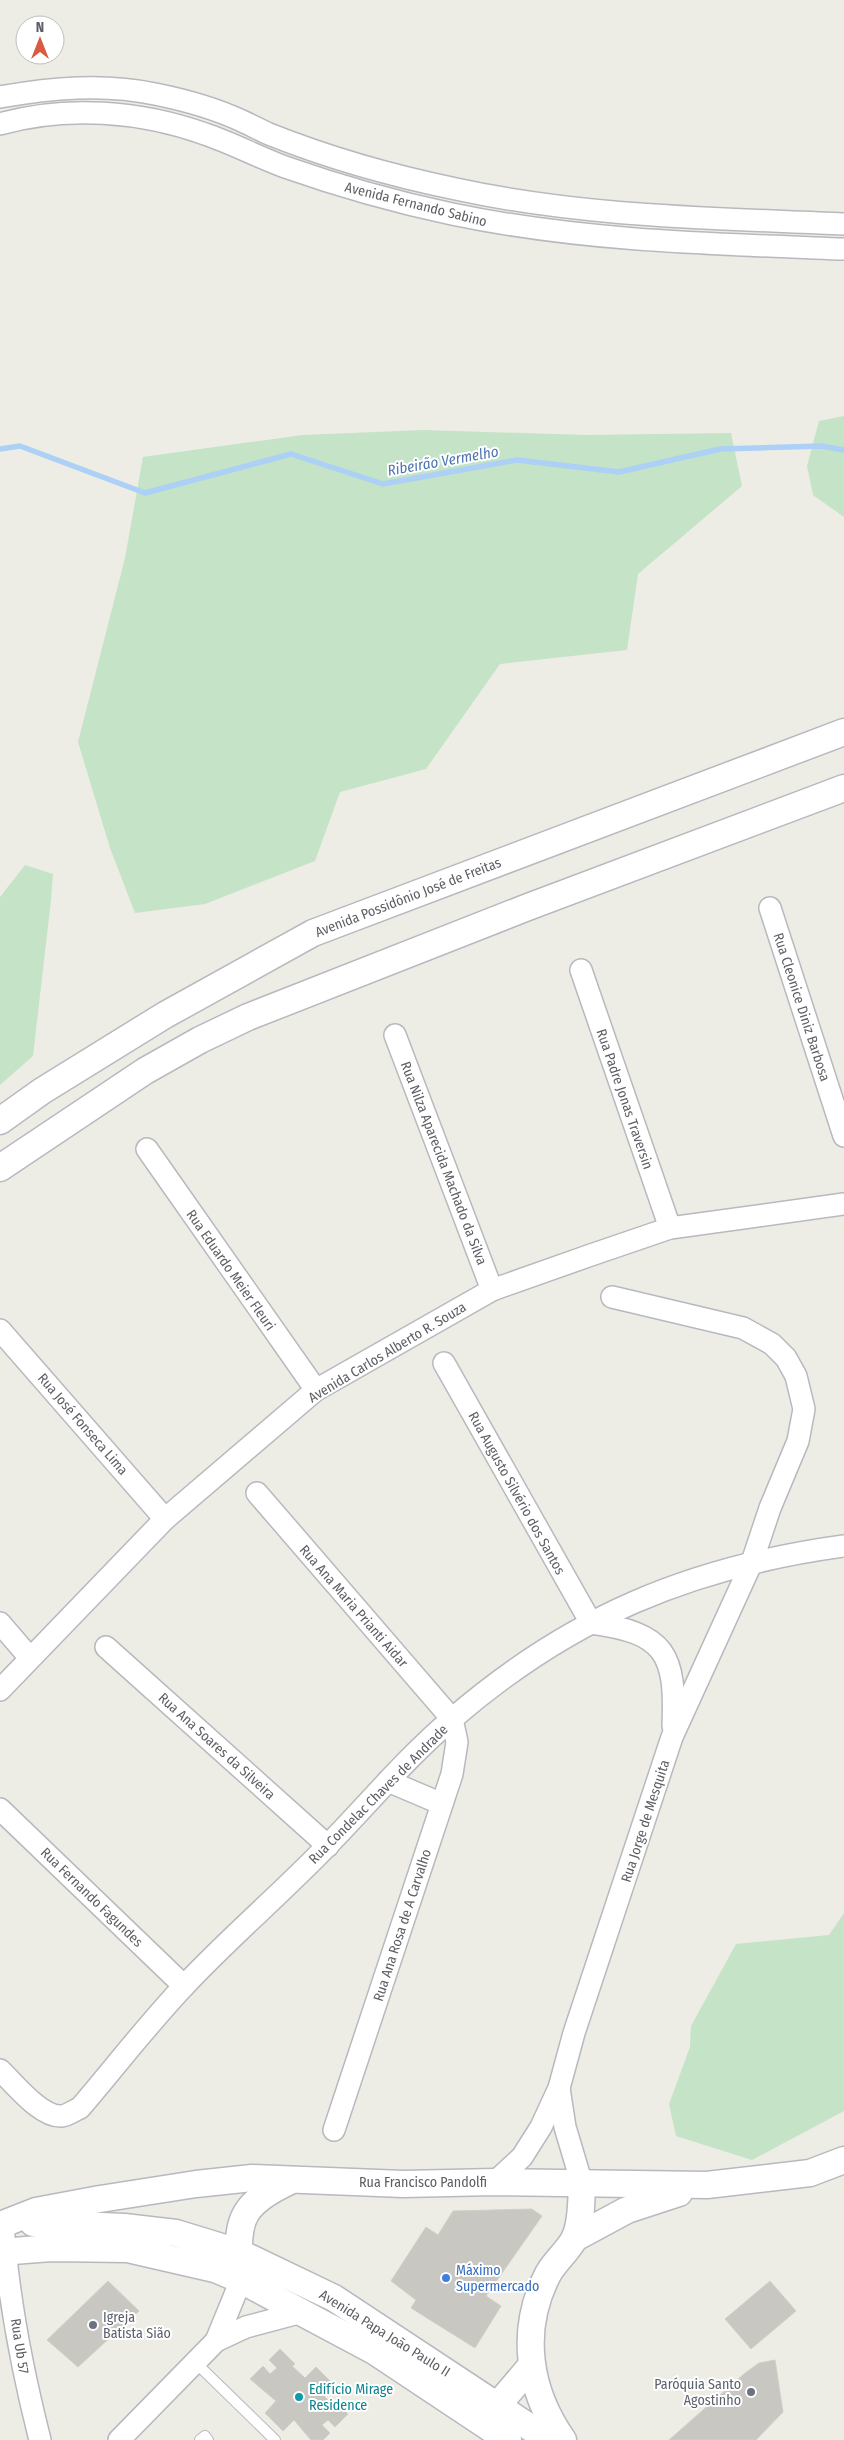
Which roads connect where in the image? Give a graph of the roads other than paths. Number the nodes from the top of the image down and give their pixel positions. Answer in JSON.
{"nodes":[{"id":1,"x":0,"y":97,"type":"edge"},
{"id":2,"x":0,"y":124,"type":"edge"},
{"id":3,"x":844,"y":224,"type":"edge"},
{"id":4,"x":844,"y":249,"type":"edge"},
{"id":5,"x":844,"y":732,"type":"edge"},
{"id":6,"x":844,"y":788,"type":"edge"},
{"id":7,"x":770,"y":908,"type":"dead end"},
{"id":8,"x":581,"y":970,"type":"dead end"},
{"id":9,"x":395,"y":1035,"type":"dead end"},
{"id":10,"x":0,"y":1121,"type":"edge"},
{"id":11,"x":844,"y":1136,"type":"edge"},
{"id":12,"x":147,"y":1149,"type":"dead end"},
{"id":13,"x":0,"y":1168,"type":"edge"},
{"id":14,"x":844,"y":1204,"type":"edge"},
{"id":15,"x":670,"y":1228,"type":"junction"},
{"id":16,"x":492,"y":1290,"type":"junction"},
{"id":17,"x":612,"y":1297,"type":"dead end"},
{"id":18,"x":0,"y":1330,"type":"edge"},
{"id":19,"x":444,"y":1362,"type":"dead end"},
{"id":20,"x":316,"y":1390,"type":"junction"},
{"id":21,"x":257,"y":1493,"type":"dead end"},
{"id":22,"x":165,"y":1519,"type":"junction"},
{"id":23,"x":844,"y":1546,"type":"edge"},
{"id":24,"x":752,"y":1562,"type":"junction"},
{"id":25,"x":0,"y":1623,"type":"edge"},
{"id":26,"x":590,"y":1623,"type":"junction"},
{"id":27,"x":106,"y":1647,"type":"dead end"},
{"id":28,"x":30,"y":1658,"type":"junction"},
{"id":29,"x":0,"y":1690,"type":"edge"},
{"id":30,"x":452,"y":1719,"type":"junction"},
{"id":31,"x":672,"y":1737,"type":"junction"},
{"id":32,"x":388,"y":1781,"type":"junction"},
{"id":33,"x":442,"y":1804,"type":"junction"},
{"id":34,"x":0,"y":1809,"type":"edge"},
{"id":35,"x":328,"y":1846,"type":"junction"},
{"id":36,"x":184,"y":1986,"type":"junction"},
{"id":37,"x":0,"y":2070,"type":"edge"},
{"id":38,"x":559,"y":2088,"type":"junction"},
{"id":39,"x":334,"y":2130,"type":"dead end"},
{"id":40,"x":844,"y":2160,"type":"edge"},
{"id":41,"x":290,"y":2180,"type":"junction"},
{"id":42,"x":495,"y":2182,"type":"junction"},
{"id":43,"x":582,"y":2184,"type":"junction"},
{"id":44,"x":707,"y":2185,"type":"junction"},
{"id":45,"x":2,"y":2224,"type":"edge"},
{"id":46,"x":575,"y":2238,"type":"junction"},
{"id":47,"x":2,"y":2251,"type":"edge"},
{"id":48,"x":238,"y":2252,"type":"junction"},
{"id":49,"x":241,"y":2280,"type":"junction"},
{"id":50,"x":302,"y":2312,"type":"junction"},
{"id":51,"x":216,"y":2341,"type":"junction"},
{"id":52,"x":195,"y":2362,"type":"junction"},
{"id":53,"x":530,"y":2366,"type":"junction"},
{"id":54,"x":490,"y":2414,"type":"junction"},
{"id":55,"x":40,"y":2440,"type":"edge"},
{"id":56,"x":119,"y":2440,"type":"edge"},
{"id":57,"x":200,"y":2440,"type":"edge"},
{"id":58,"x":208,"y":2440,"type":"edge"},
{"id":59,"x":275,"y":2440,"type":"edge"},
{"id":60,"x":508,"y":2440,"type":"edge"},
{"id":61,"x":549,"y":2440,"type":"edge"},
{"id":62,"x":564,"y":2440,"type":"edge"}],
"edges":[{"from":1,"to":3,"type":"street","name":"Avenida Fernando Sabino"},
{"from":2,"to":4,"type":"street","name":"Avenida Fernando Sabino"},
{"from":5,"to":10,"type":"street","name":"Avenida Possidônio José de Freitas"},
{"from":6,"to":13,"type":"street"},
{"from":7,"to":11,"type":"street","name":"Rua Cleonice Diniz Barbosa"},
{"from":8,"to":15,"type":"street","name":"Rua Padre Jonas Traversin"},
{"from":9,"to":16,"type":"street","name":"Rua Nilza Aparecida Machado da Silva"},
{"from":12,"to":20,"type":"street","name":"Rua Eduardo Meier Fleuri"},
{"from":14,"to":15,"type":"street","name":"Avenida Carlos Alberto R. Souza"},
{"from":15,"to":16,"type":"street","name":"Avenida Carlos Alberto R. Souza"},
{"from":16,"to":20,"type":"street","name":"Avenida Carlos Alberto R. Souza"},
{"from":17,"to":24,"type":"street","name":"Rua Jorge de Mesquita"},
{"from":18,"to":22,"type":"street","name":"Rua José Fonseca Lima"},
{"from":19,"to":26,"type":"street","name":"Rua Augusto Silvério dos Santos"},
{"from":20,"to":22,"type":"street","name":"Avenida Carlos Alberto R. Souza"},
{"from":21,"to":30,"type":"street","name":"Rua Ana Maria Prianti Aidar"},
{"from":22,"to":28,"type":"street","name":"Avenida Carlos Alberto R. Souza"},
{"from":23,"to":24,"type":"street","name":"Rua Condelac Chaves de Andrade"},
{"from":24,"to":26,"type":"street","name":"Rua Condelac Chaves de Andrade"},
{"from":24,"to":31,"type":"street","name":"Rua Jorge de Mesquita"},
{"from":25,"to":28,"type":"street"},
{"from":26,"to":30,"type":"street","name":"Rua Condelac Chaves de Andrade"},
{"from":26,"to":31,"type":"street"},
{"from":27,"to":35,"type":"street","name":"Rua Ana Soares da Silveira"},
{"from":28,"to":29,"type":"street","name":"Avenida Carlos Alberto R. Souza"},
{"from":30,"to":32,"type":"street","name":"Rua Condelac Chaves de Andrade"},
{"from":30,"to":33,"type":"street","name":"Rua Ana Rosa de A Carvalho"},
{"from":31,"to":38,"type":"street","name":"Rua Jorge de Mesquita"},
{"from":32,"to":33,"type":"street"},
{"from":32,"to":35,"type":"street","name":"Rua Condelac Chaves de Andrade"},
{"from":33,"to":39,"type":"street","name":"Rua Ana Rosa de A Carvalho"},
{"from":34,"to":36,"type":"street","name":"Rua Fernando Fagundes"},
{"from":35,"to":36,"type":"street","name":"Rua Condelac Chaves de Andrade"},
{"from":36,"to":37,"type":"street","name":"Rua Condelac Chaves de Andrade"},
{"from":38,"to":42,"type":"street","name":"Rua Jorge de Mesquita"},
{"from":38,"to":43,"type":"street","name":"Rua Jorge de Mesquita"},
{"from":40,"to":44,"type":"street","name":"Rua Francisco Pandolfi"},
{"from":41,"to":42,"type":"street","name":"Rua Francisco Pandolfi"},
{"from":41,"to":45,"type":"street","name":"Rua Francisco Pandolfi"},
{"from":41,"to":48,"type":"street"},
{"from":42,"to":43,"type":"street","name":"Rua Francisco Pandolfi"},
{"from":43,"to":44,"type":"street","name":"Rua Francisco Pandolfi"},
{"from":43,"to":46,"type":"street"},
{"from":44,"to":46,"type":"street"},
{"from":45,"to":47,"type":"street","name":"Rua Ub 57"},
{"from":45,"to":48,"type":"street","name":"Avenida Papa João Paulo II"},
{"from":46,"to":53,"type":"street"},
{"from":47,"to":49,"type":"street","name":"Avenida Papa João Paulo II"},
{"from":47,"to":55,"type":"street","name":"Rua Ub 57"},
{"from":48,"to":49,"type":"street"},
{"from":48,"to":54,"type":"street","name":"Avenida Papa João Paulo II"},
{"from":49,"to":50,"type":"street","name":"Avenida Papa João Paulo II"},
{"from":49,"to":51,"type":"street"},
{"from":50,"to":51,"type":"street"},
{"from":50,"to":54,"type":"street","name":"Avenida Papa João Paulo II"},
{"from":51,"to":52,"type":"street"},
{"from":52,"to":56,"type":"street"},
{"from":52,"to":59,"type":"lane"},
{"from":53,"to":54,"type":"street"},
{"from":53,"to":62,"type":"street"},
{"from":54,"to":60,"type":"street","name":"Avenida Papa João Paulo II"},
{"from":54,"to":61,"type":"street","name":"Avenida Papa João Paulo II"},
{"from":57,"to":58,"type":"lane"}]}
